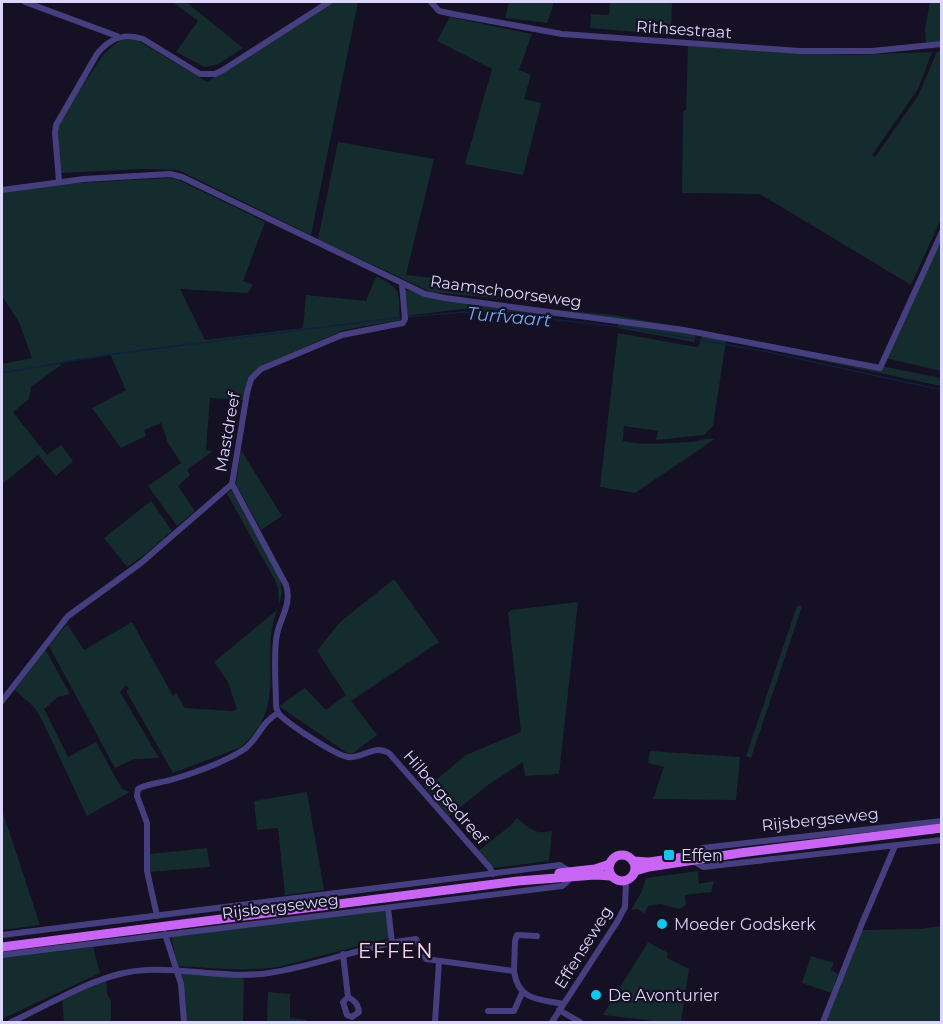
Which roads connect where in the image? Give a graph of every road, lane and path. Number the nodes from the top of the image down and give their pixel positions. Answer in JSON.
{"nodes":[{"id":1,"x":25,"y":2,"type":"edge"},
{"id":2,"x":328,"y":2,"type":"edge"},
{"id":3,"x":431,"y":2,"type":"edge"},
{"id":4,"x":117,"y":36,"type":"junction"},
{"id":5,"x":942,"y":44,"type":"edge"},
{"id":6,"x":59,"y":181,"type":"junction"},
{"id":7,"x":2,"y":190,"type":"edge"},
{"id":8,"x":942,"y":232,"type":"edge"},
{"id":9,"x":402,"y":284,"type":"junction"},
{"id":10,"x":232,"y":484,"type":"junction"},
{"id":11,"x":2,"y":701,"type":"edge"},
{"id":12,"x":278,"y":713,"type":"junction"},
{"id":13,"x":942,"y":821,"type":"edge"},
{"id":14,"x":942,"y":828,"type":"edge"},
{"id":15,"x":942,"y":840,"type":"edge"},
{"id":16,"x":895,"y":846,"type":"junction"},
{"id":17,"x":697,"y":861,"type":"junction"},
{"id":18,"x":610,"y":864,"type":"junction"},
{"id":19,"x":634,"y":866,"type":"junction"},
{"id":20,"x":493,"y":874,"type":"junction"},
{"id":21,"x":570,"y":874,"type":"junction"},
{"id":22,"x":611,"y":876,"type":"junction"},
{"id":23,"x":626,"y":882,"type":"junction"},
{"id":24,"x":387,"y":908,"type":"junction"},
{"id":25,"x":157,"y":916,"type":"junction"},
{"id":26,"x":165,"y":934,"type":"junction"},
{"id":27,"x":2,"y":935,"type":"edge"},
{"id":28,"x":537,"y":936,"type":"dead end"},
{"id":29,"x":392,"y":942,"type":"junction"},
{"id":30,"x":2,"y":947,"type":"edge"},
{"id":31,"x":343,"y":954,"type":"junction"},
{"id":32,"x":2,"y":955,"type":"edge"},
{"id":33,"x":439,"y":962,"type":"junction"},
{"id":34,"x":175,"y":969,"type":"junction"},
{"id":35,"x":514,"y":971,"type":"junction"},
{"id":36,"x":522,"y":993,"type":"junction"},
{"id":37,"x":348,"y":997,"type":"dead end"},
{"id":38,"x":561,"y":1007,"type":"junction"},
{"id":39,"x":488,"y":1011,"type":"dead end"},
{"id":40,"x":11,"y":1023,"type":"edge"},
{"id":41,"x":184,"y":1023,"type":"edge"},
{"id":42,"x":435,"y":1023,"type":"edge"},
{"id":43,"x":552,"y":1023,"type":"edge"},
{"id":44,"x":580,"y":1023,"type":"edge"},
{"id":45,"x":823,"y":1023,"type":"edge"}],
"edges":[{"from":1,"to":4,"type":"street"},
{"from":2,"to":4,"type":"street"},
{"from":3,"to":5,"type":"street","name":"Rithsestraat"},
{"from":4,"to":6,"type":"street"},
{"from":6,"to":7,"type":"street","name":"Raamschoorseweg"},
{"from":6,"to":9,"type":"street","name":"Raamschoorseweg"},
{"from":8,"to":9,"type":"street","name":"Raamschoorseweg"},
{"from":9,"to":10,"type":"street","name":"Mastdreef"},
{"from":10,"to":11,"type":"street","name":"Mastdreef"},
{"from":10,"to":12,"type":"street"},
{"from":12,"to":20,"type":"street","name":"Hilbergsedreef"},
{"from":12,"to":25,"type":"street"},
{"from":13,"to":17,"type":"street","name":"Rijsbergseweg"},
{"from":14,"to":17,"type":"main road","name":"Rijsbergseweg"},
{"from":15,"to":16,"type":"street","name":"Rijsbergseweg"},
{"from":16,"to":17,"type":"street","name":"Rijsbergseweg"},
{"from":16,"to":45,"type":"street"},
{"from":17,"to":19,"type":"main road","name":"Rijsbergseweg"},
{"from":18,"to":19,"type":"main road"},
{"from":18,"to":21,"type":"main road","name":"Rijsbergseweg"},
{"from":18,"to":22,"type":"main road"},
{"from":19,"to":23,"type":"main road"},
{"from":20,"to":21,"type":"street","name":"Rijsbergseweg"},
{"from":20,"to":25,"type":"street","name":"Rijsbergseweg"},
{"from":21,"to":22,"type":"main road","name":"Rijsbergseweg"},
{"from":21,"to":24,"type":"street","name":"Rijsbergseweg"},
{"from":21,"to":30,"type":"main road","name":"Rijsbergseweg"},
{"from":22,"to":23,"type":"main road"},
{"from":23,"to":38,"type":"street","name":"Effenseweg"},
{"from":24,"to":26,"type":"street","name":"Rijsbergseweg"},
{"from":24,"to":29,"type":"street"},
{"from":25,"to":27,"type":"street","name":"Rijsbergseweg"},
{"from":26,"to":32,"type":"street","name":"Rijsbergseweg"},
{"from":26,"to":34,"type":"street"},
{"from":28,"to":35,"type":"street"},
{"from":29,"to":31,"type":"street"},
{"from":29,"to":33,"type":"street"},
{"from":31,"to":34,"type":"street"},
{"from":31,"to":37,"type":"street"},
{"from":33,"to":35,"type":"street"},
{"from":33,"to":42,"type":"street"},
{"from":34,"to":40,"type":"street"},
{"from":34,"to":41,"type":"street"},
{"from":35,"to":36,"type":"street"},
{"from":36,"to":38,"type":"street"},
{"from":36,"to":39,"type":"street"},
{"from":38,"to":43,"type":"street","name":"Effenseweg"},
{"from":38,"to":44,"type":"street"}]}
